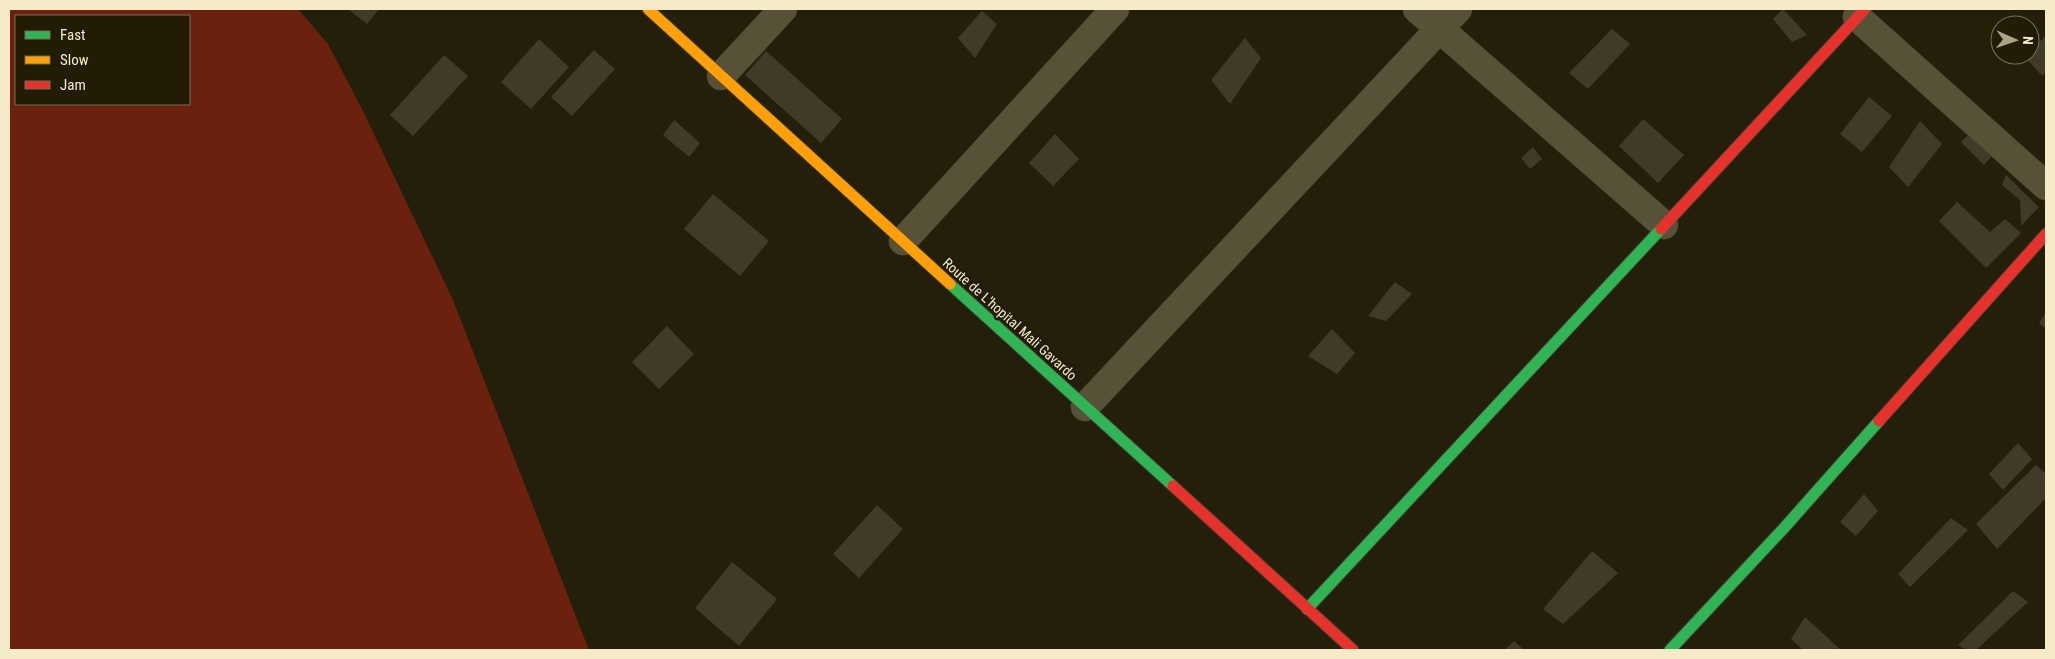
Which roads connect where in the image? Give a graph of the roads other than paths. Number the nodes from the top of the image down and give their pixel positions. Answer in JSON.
{"nodes":[{"id":1,"x":648,"y":9,"type":"edge"},
{"id":2,"x":783,"y":9,"type":"edge"},
{"id":3,"x":1115,"y":9,"type":"edge"},
{"id":4,"x":1417,"y":9,"type":"edge"},
{"id":5,"x":1458,"y":9,"type":"edge"},
{"id":6,"x":1861,"y":13,"type":"edge"},
{"id":7,"x":1438,"y":29,"type":"junction"},
{"id":8,"x":721,"y":76,"type":"junction"},
{"id":9,"x":2046,"y":186,"type":"edge"},
{"id":10,"x":1664,"y":225,"type":"junction"},
{"id":11,"x":2046,"y":234,"type":"edge"},
{"id":12,"x":903,"y":241,"type":"junction"},
{"id":13,"x":1085,"y":407,"type":"junction"},
{"id":14,"x":1307,"y":609,"type":"junction"},
{"id":15,"x":1353,"y":650,"type":"edge"},
{"id":16,"x":1670,"y":650,"type":"edge"}],
"edges":[{"from":1,"to":8,"type":"street","name":"Route de L'hopital Mali Gavardo"},
{"from":2,"to":8,"type":"street"},
{"from":3,"to":12,"type":"street"},
{"from":4,"to":7,"type":"street"},
{"from":5,"to":7,"type":"street"},
{"from":6,"to":9,"type":"street"},
{"from":6,"to":10,"type":"street"},
{"from":7,"to":10,"type":"street"},
{"from":7,"to":13,"type":"street"},
{"from":8,"to":12,"type":"street","name":"Route de L'hopital Mali Gavardo"},
{"from":10,"to":14,"type":"street"},
{"from":11,"to":16,"type":"street"},
{"from":12,"to":13,"type":"street","name":"Route de L'hopital Mali Gavardo"},
{"from":13,"to":14,"type":"street","name":"Route de L'hopital Mali Gavardo"},
{"from":14,"to":15,"type":"street","name":"Route de L'hopital Mali Gavardo"}]}
